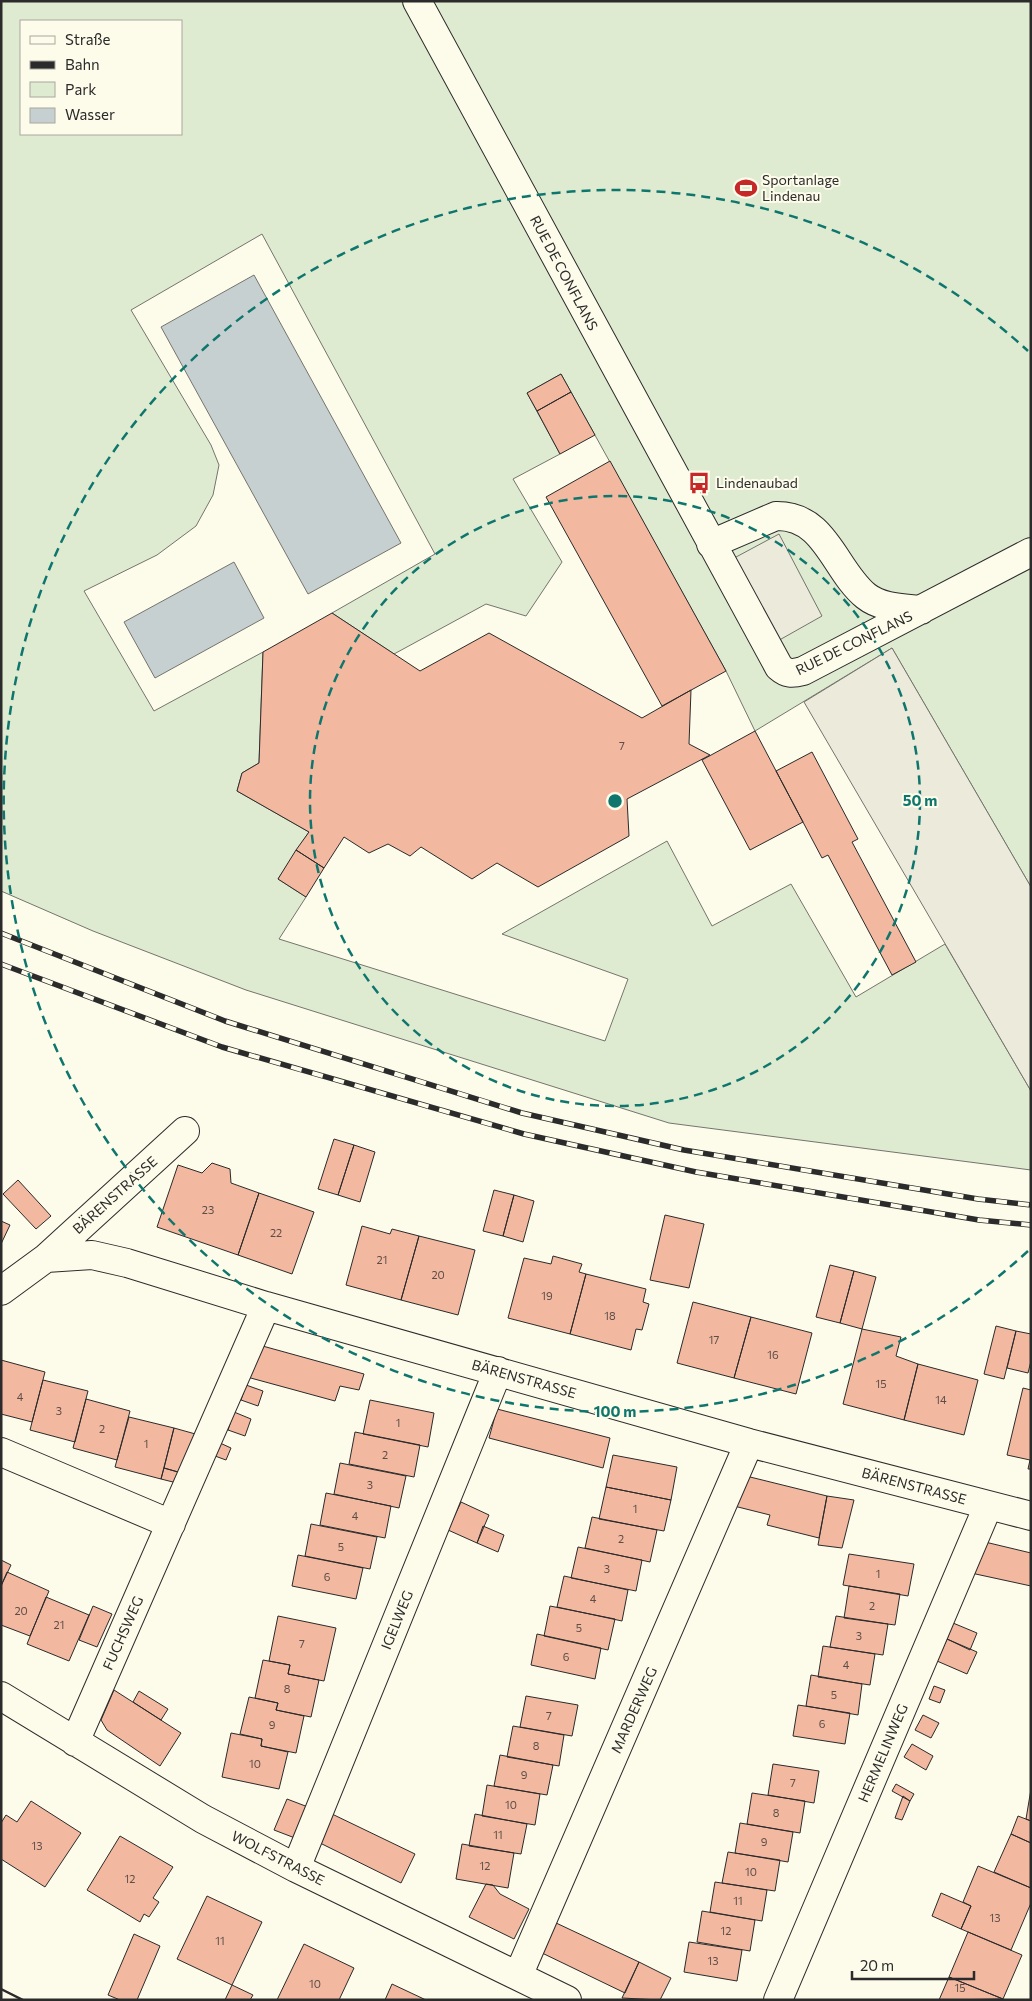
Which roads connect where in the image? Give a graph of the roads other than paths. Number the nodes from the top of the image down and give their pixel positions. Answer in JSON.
{"nodes":[{"id":1,"x":417,"y":1,"type":"edge"},
{"id":2,"x":711,"y":544,"type":"junction"},
{"id":3,"x":1031,"y":552,"type":"edge"},
{"id":4,"x":921,"y":610,"type":"junction"},
{"id":5,"x":185,"y":1131,"type":"dead end"},
{"id":6,"x":46,"y":1258,"type":"junction"},
{"id":7,"x":1,"y":1291,"type":"edge"},
{"id":8,"x":266,"y":1306,"type":"junction"},
{"id":9,"x":498,"y":1372,"type":"junction"},
{"id":10,"x":750,"y":1444,"type":"junction"},
{"id":11,"x":1,"y":1452,"type":"edge"},
{"id":12,"x":988,"y":1506,"type":"junction"},
{"id":13,"x":1031,"y":1516,"type":"edge"},
{"id":14,"x":171,"y":1524,"type":"junction"},
{"id":15,"x":1,"y":1696,"type":"edge"},
{"id":16,"x":75,"y":1742,"type":"junction"},
{"id":17,"x":296,"y":1868,"type":"junction"},
{"id":18,"x":518,"y":1976,"type":"junction"},
{"id":19,"x":567,"y":2000,"type":"edge"},
{"id":20,"x":778,"y":2000,"type":"edge"}],
"edges":[{"from":1,"to":2,"type":"street","name":"RUE DE CONFLANS"},
{"from":2,"to":4,"type":"street","name":"RUE DE CONFLANS"},
{"from":2,"to":4,"type":"street","name":"RUE DE CONFLANS"},
{"from":3,"to":4,"type":"street","name":"RUE DE CONFLANS"},
{"from":5,"to":6,"type":"street","name":"BÄRENSTRASSE"},
{"from":6,"to":7,"type":"street","name":"BÄRENSTRASSE"},
{"from":6,"to":8,"type":"street","name":"BÄRENSTRASSE"},
{"from":8,"to":9,"type":"street","name":"BÄRENSTRASSE"},
{"from":8,"to":14,"type":"street","name":"FUCHSWEG"},
{"from":9,"to":10,"type":"street","name":"BÄRENSTRASSE"},
{"from":9,"to":17,"type":"street","name":"IGELWEG"},
{"from":10,"to":12,"type":"street","name":"BÄRENSTRASSE"},
{"from":10,"to":18,"type":"street","name":"MARDERWEG"},
{"from":11,"to":14,"type":"street"},
{"from":12,"to":13,"type":"street","name":"BÄRENSTRASSE"},
{"from":12,"to":20,"type":"street","name":"HERMELINWEG"},
{"from":14,"to":16,"type":"street","name":"FUCHSWEG"},
{"from":15,"to":16,"type":"street","name":"WOLFSTRASSE"},
{"from":16,"to":17,"type":"street","name":"WOLFSTRASSE"},
{"from":17,"to":18,"type":"street","name":"WOLFSTRASSE"},
{"from":18,"to":19,"type":"street","name":"WOLFSTRASSE"}]}
